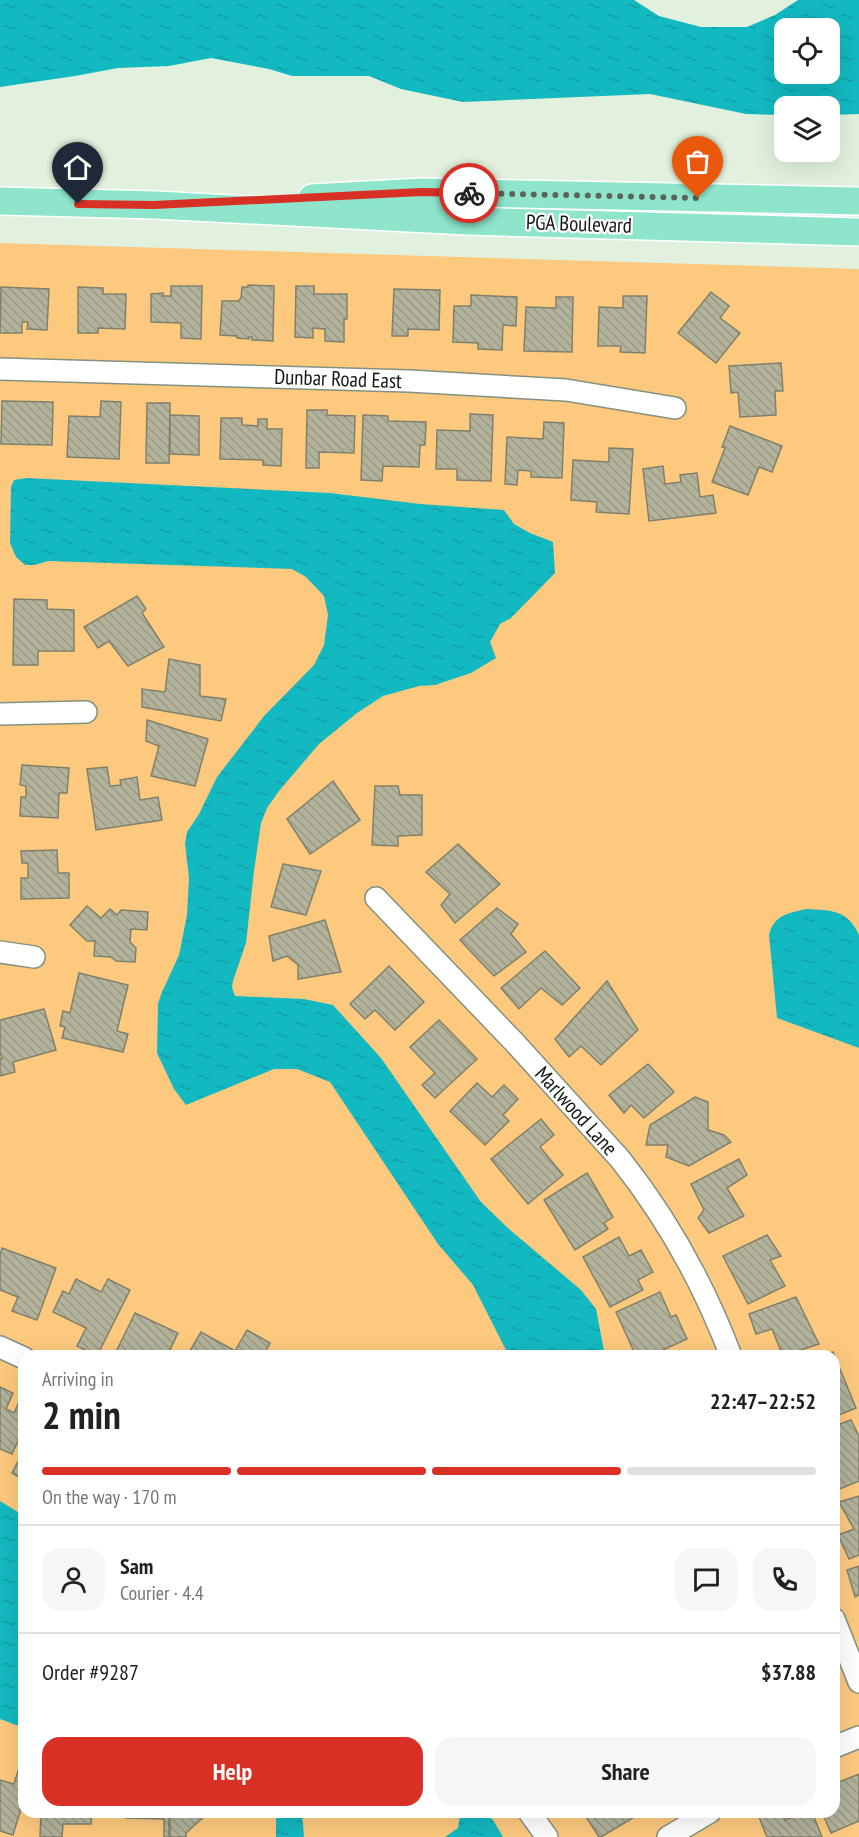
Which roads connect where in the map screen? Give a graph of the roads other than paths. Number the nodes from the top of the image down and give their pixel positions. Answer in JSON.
{"nodes":[{"id":1,"x":0,"y":201,"type":"edge"},
{"id":2,"x":859,"y":201,"type":"edge"},
{"id":3,"x":154,"y":205,"type":"junction"},
{"id":4,"x":859,"y":232,"type":"edge"},
{"id":5,"x":0,"y":369,"type":"edge"},
{"id":6,"x":675,"y":408,"type":"dead end"},
{"id":7,"x":86,"y":712,"type":"dead end"},
{"id":8,"x":0,"y":714,"type":"edge"},
{"id":9,"x":376,"y":898,"type":"dead end"},
{"id":10,"x":0,"y":952,"type":"edge"},
{"id":11,"x":34,"y":957,"type":"dead end"},
{"id":12,"x":0,"y":1347,"type":"edge"},
{"id":13,"x":729,"y":1350,"type":"edge"},
{"id":14,"x":18,"y":1355,"type":"edge"},
{"id":15,"x":840,"y":1634,"type":"edge"},
{"id":16,"x":859,"y":1682,"type":"edge"},
{"id":17,"x":859,"y":1737,"type":"edge"},
{"id":18,"x":840,"y":1745,"type":"edge"},
{"id":19,"x":533,"y":1818,"type":"edge"},
{"id":20,"x":700,"y":1818,"type":"edge"},
{"id":21,"x":547,"y":1837,"type":"edge"},
{"id":22,"x":668,"y":1837,"type":"edge"}],
"edges":[{"from":1,"to":3,"type":"main road","name":"PGA Boulevard"},
{"from":2,"to":3,"type":"main road","name":"PGA Boulevard"},
{"from":3,"to":4,"type":"main road","name":"PGA Boulevard"},
{"from":5,"to":6,"type":"street","name":"Dunbar Road East"},
{"from":7,"to":8,"type":"street"},
{"from":9,"to":13,"type":"street","name":"Marlwood Lane"},
{"from":10,"to":11,"type":"street"},
{"from":12,"to":14,"type":"street"},
{"from":15,"to":16,"type":"street"},
{"from":17,"to":18,"type":"street"},
{"from":19,"to":21,"type":"street"},
{"from":20,"to":22,"type":"street"}]}
